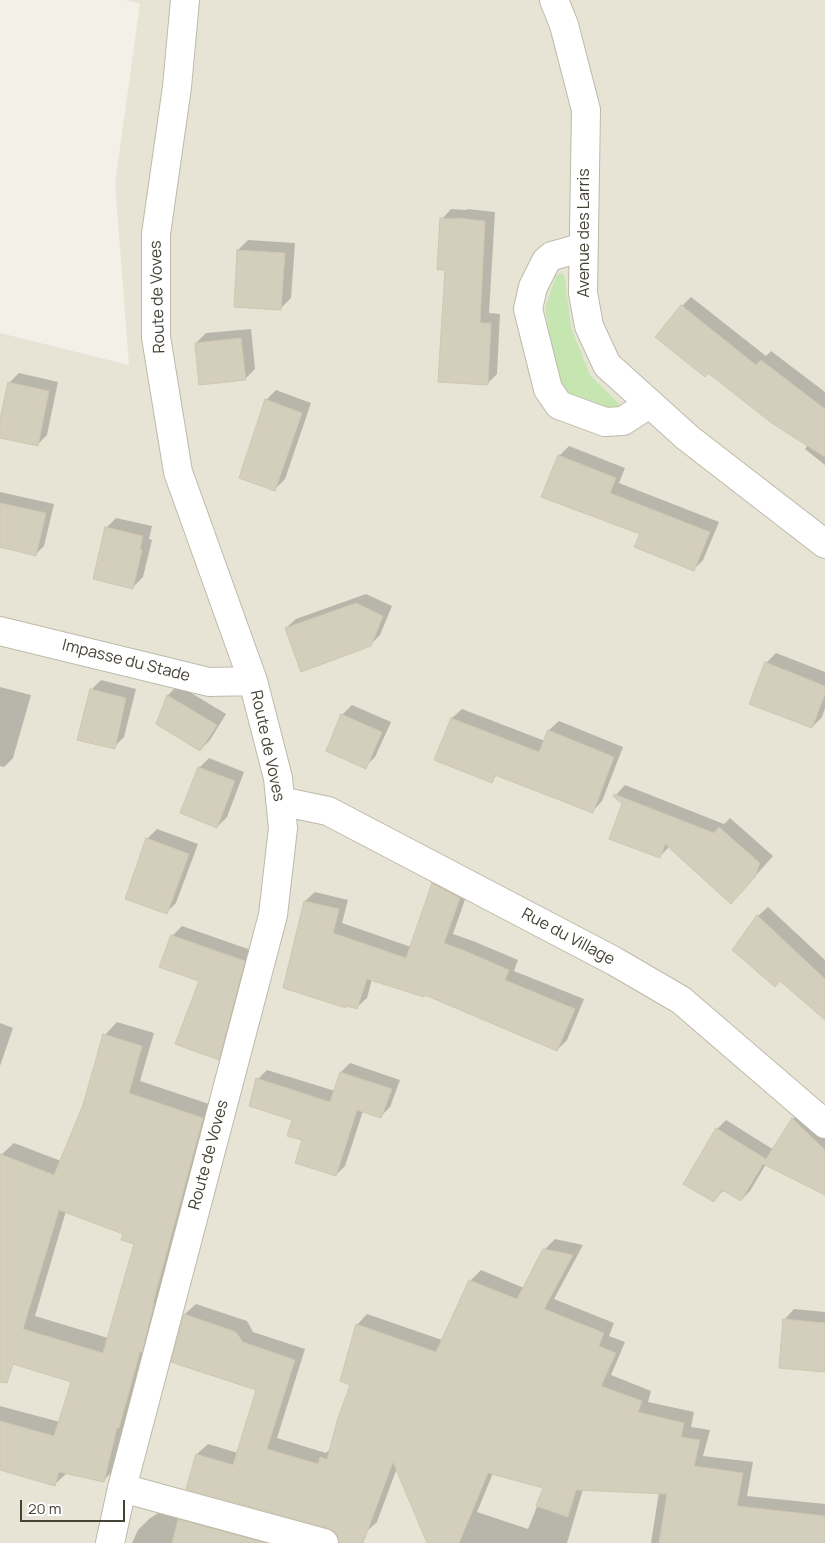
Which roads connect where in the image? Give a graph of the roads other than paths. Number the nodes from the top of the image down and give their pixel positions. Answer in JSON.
{"nodes":[{"id":1,"x":185,"y":0,"type":"edge"},
{"id":2,"x":554,"y":0,"type":"edge"},
{"id":3,"x":584,"y":247,"type":"junction"},
{"id":4,"x":649,"y":404,"type":"junction"},
{"id":5,"x":825,"y":544,"type":"edge"},
{"id":6,"x":0,"y":631,"type":"edge"},
{"id":7,"x":253,"y":681,"type":"junction"},
{"id":8,"x":280,"y":801,"type":"junction"},
{"id":9,"x":825,"y":1124,"type":"edge"},
{"id":10,"x":122,"y":1488,"type":"junction"},
{"id":11,"x":110,"y":1543,"type":"edge"},
{"id":12,"x":324,"y":1543,"type":"edge"}],
"edges":[{"from":1,"to":7,"type":"street","name":"Route de Voves"},
{"from":2,"to":3,"type":"street","name":"Avenue des Larris"},
{"from":3,"to":4,"type":"street","name":"Avenue des Larris"},
{"from":3,"to":4,"type":"street"},
{"from":4,"to":5,"type":"street","name":"Avenue des Larris"},
{"from":6,"to":7,"type":"street","name":"Impasse du Stade"},
{"from":7,"to":8,"type":"street","name":"Route de Voves"},
{"from":8,"to":9,"type":"street","name":"Rue du Village"},
{"from":8,"to":10,"type":"street","name":"Route de Voves"},
{"from":10,"to":11,"type":"street","name":"Route de Voves"},
{"from":10,"to":12,"type":"street"}]}
